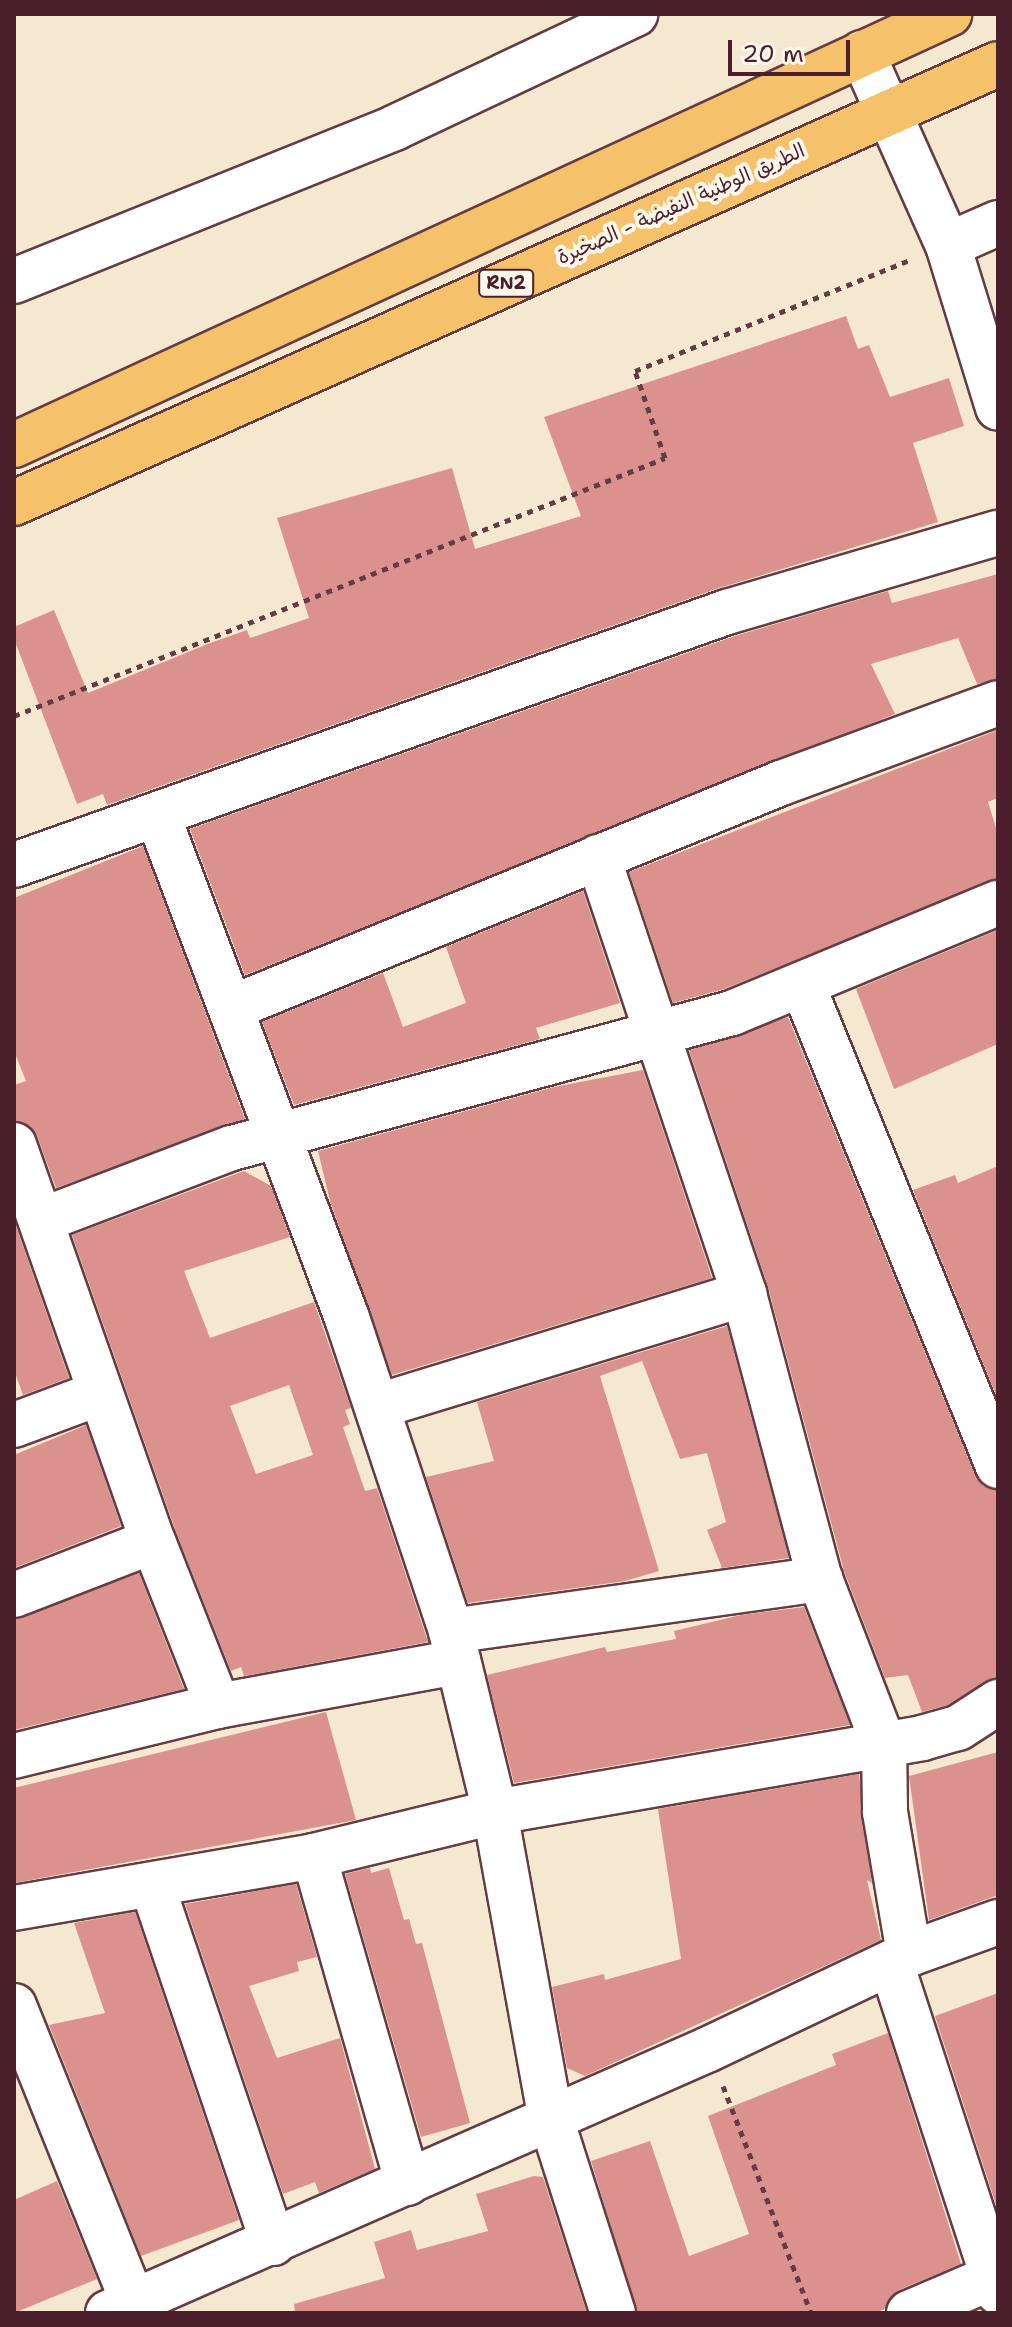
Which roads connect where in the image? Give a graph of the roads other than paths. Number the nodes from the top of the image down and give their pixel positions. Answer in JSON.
{"nodes":[{"id":1,"x":635,"y":14,"type":"edge"},
{"id":2,"x":949,"y":14,"type":"edge"},
{"id":3,"x":862,"y":53,"type":"junction"},
{"id":4,"x":998,"y":64,"type":"edge"},
{"id":5,"x":893,"y":112,"type":"junction"},
{"id":6,"x":998,"y":223,"type":"edge"},
{"id":7,"x":948,"y":245,"type":"junction"},
{"id":8,"x":14,"y":281,"type":"edge"},
{"id":9,"x":998,"y":408,"type":"edge"},
{"id":10,"x":14,"y":445,"type":"edge"},
{"id":11,"x":14,"y":503,"type":"edge"},
{"id":12,"x":998,"y":533,"type":"edge"},
{"id":13,"x":998,"y":703,"type":"edge"},
{"id":14,"x":158,"y":816,"type":"junction"},
{"id":15,"x":598,"y":857,"type":"junction"},
{"id":16,"x":14,"y":865,"type":"edge"},
{"id":17,"x":998,"y":903,"type":"edge"},
{"id":18,"x":803,"y":986,"type":"junction"},
{"id":19,"x":231,"y":1008,"type":"junction"},
{"id":20,"x":655,"y":1037,"type":"junction"},
{"id":21,"x":280,"y":1134,"type":"junction"},
{"id":22,"x":18,"y":1165,"type":"edge"},
{"id":23,"x":42,"y":1220,"type":"junction"},
{"id":24,"x":744,"y":1294,"type":"junction"},
{"id":25,"x":100,"y":1393,"type":"junction"},
{"id":26,"x":378,"y":1406,"type":"junction"},
{"id":27,"x":14,"y":1425,"type":"edge"},
{"id":28,"x":998,"y":1466,"type":"edge"},
{"id":29,"x":153,"y":1541,"type":"junction"},
{"id":30,"x":820,"y":1579,"type":"junction"},
{"id":31,"x":14,"y":1595,"type":"edge"},
{"id":32,"x":455,"y":1647,"type":"junction"},
{"id":33,"x":998,"y":1702,"type":"edge"},
{"id":34,"x":218,"y":1706,"type":"junction"},
{"id":35,"x":884,"y":1745,"type":"junction"},
{"id":36,"x":14,"y":1756,"type":"edge"},
{"id":37,"x":495,"y":1812,"type":"junction"},
{"id":38,"x":314,"y":1856,"type":"junction"},
{"id":39,"x":152,"y":1885,"type":"junction"},
{"id":40,"x":14,"y":1908,"type":"edge"},
{"id":41,"x":998,"y":1922,"type":"edge"},
{"id":42,"x":900,"y":1958,"type":"junction"},
{"id":43,"x":14,"y":2006,"type":"edge"},
{"id":44,"x":551,"y":2119,"type":"junction"},
{"id":45,"x":408,"y":2183,"type":"junction"},
{"id":46,"x":273,"y":2243,"type":"junction"},
{"id":47,"x":995,"y":2284,"type":"edge"},
{"id":48,"x":121,"y":2308,"type":"edge"},
{"id":49,"x":613,"y":2313,"type":"edge"},
{"id":50,"x":909,"y":2313,"type":"edge"}],
"edges":[{"from":1,"to":8,"type":"street"},
{"from":2,"to":3,"type":"highway"},
{"from":3,"to":5,"type":"street"},
{"from":3,"to":10,"type":"highway"},
{"from":4,"to":5,"type":"highway","name":"الطريق الوطنية النفيضة - الصخيرة","number":"RN2"},
{"from":5,"to":7,"type":"street"},
{"from":5,"to":11,"type":"highway","name":"الطريق الوطنية النفيضة - الصخيرة","number":"RN2"},
{"from":6,"to":7,"type":"street"},
{"from":7,"to":9,"type":"street"},
{"from":12,"to":14,"type":"street"},
{"from":13,"to":15,"type":"street"},
{"from":14,"to":16,"type":"street"},
{"from":14,"to":19,"type":"street"},
{"from":15,"to":19,"type":"street"},
{"from":15,"to":20,"type":"street"},
{"from":17,"to":18,"type":"street"},
{"from":18,"to":20,"type":"street"},
{"from":18,"to":28,"type":"street"},
{"from":19,"to":21,"type":"street"},
{"from":20,"to":21,"type":"street"},
{"from":20,"to":24,"type":"street"},
{"from":21,"to":23,"type":"street"},
{"from":21,"to":26,"type":"street"},
{"from":22,"to":23,"type":"street"},
{"from":23,"to":25,"type":"street"},
{"from":24,"to":26,"type":"street"},
{"from":24,"to":30,"type":"street"},
{"from":25,"to":27,"type":"street"},
{"from":25,"to":29,"type":"street"},
{"from":26,"to":32,"type":"street"},
{"from":29,"to":31,"type":"street"},
{"from":29,"to":34,"type":"street"},
{"from":30,"to":32,"type":"street"},
{"from":30,"to":35,"type":"street"},
{"from":32,"to":34,"type":"street"},
{"from":32,"to":37,"type":"street"},
{"from":33,"to":35,"type":"street"},
{"from":34,"to":36,"type":"street"},
{"from":35,"to":37,"type":"street"},
{"from":35,"to":42,"type":"street"},
{"from":37,"to":38,"type":"street"},
{"from":37,"to":44,"type":"street"},
{"from":38,"to":39,"type":"street"},
{"from":38,"to":45,"type":"street"},
{"from":39,"to":40,"type":"street"},
{"from":39,"to":46,"type":"street"},
{"from":41,"to":42,"type":"street"},
{"from":42,"to":44,"type":"street"},
{"from":42,"to":47,"type":"street"},
{"from":43,"to":48,"type":"street"},
{"from":44,"to":45,"type":"street"},
{"from":44,"to":49,"type":"street"},
{"from":45,"to":46,"type":"street"},
{"from":46,"to":48,"type":"street"},
{"from":47,"to":50,"type":"street"}]}
